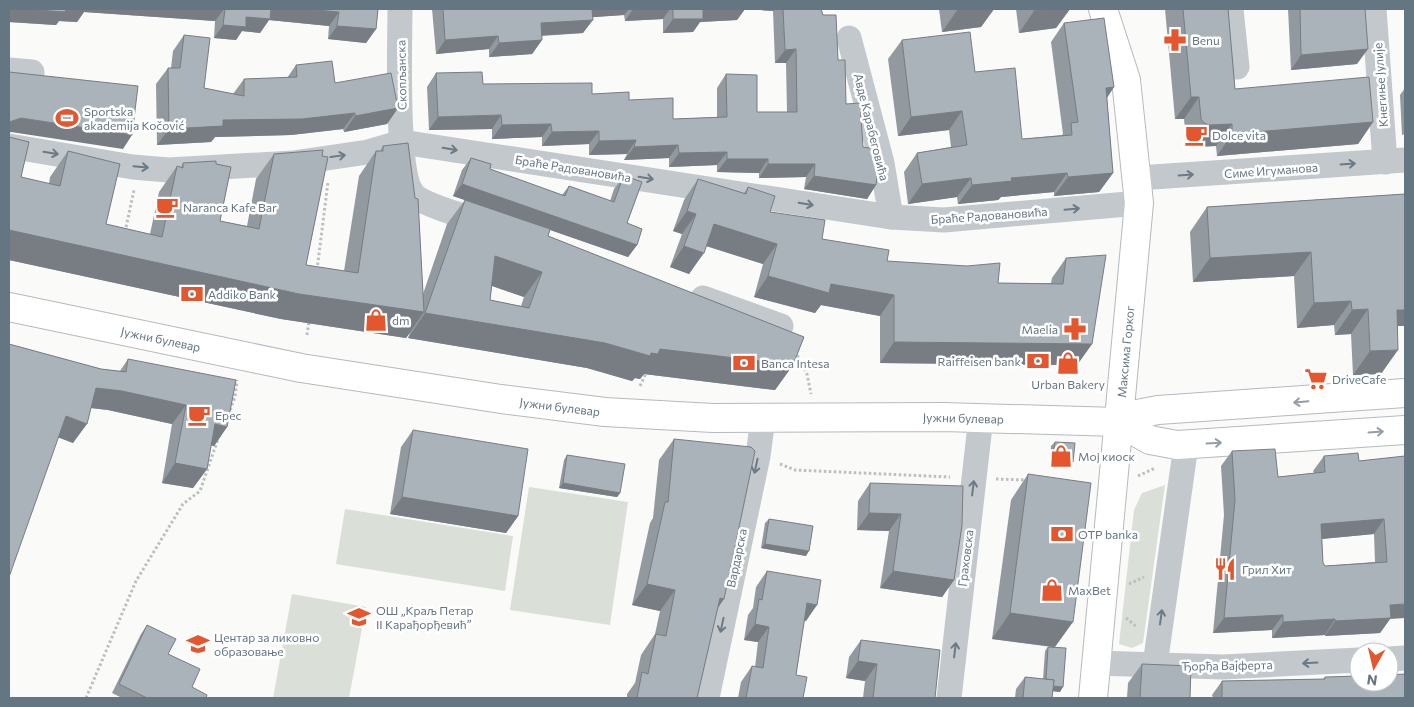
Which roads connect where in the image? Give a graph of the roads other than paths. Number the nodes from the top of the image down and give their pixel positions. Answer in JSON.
{"nodes":[{"id":1,"x":400,"y":9,"type":"edge"},
{"id":2,"x":1104,"y":9,"type":"edge"},
{"id":3,"x":1231,"y":9,"type":"edge"},
{"id":4,"x":1374,"y":9,"type":"edge"},
{"id":5,"x":849,"y":38,"type":"dead end"},
{"id":6,"x":1237,"y":67,"type":"dead end"},
{"id":7,"x":402,"y":142,"type":"junction"},
{"id":8,"x":9,"y":146,"type":"edge"},
{"id":9,"x":1395,"y":161,"type":"edge"},
{"id":10,"x":1138,"y":191,"type":"junction"},
{"id":11,"x":891,"y":217,"type":"junction"},
{"id":12,"x":506,"y":230,"type":"edge"},
{"id":13,"x":681,"y":290,"type":"edge"},
{"id":14,"x":9,"y":307,"type":"edge"},
{"id":15,"x":786,"y":336,"type":"edge"},
{"id":16,"x":1405,"y":393,"type":"edge"},
{"id":17,"x":981,"y":417,"type":"junction"},
{"id":18,"x":763,"y":418,"type":"junction"},
{"id":19,"x":1118,"y":422,"type":"junction"},
{"id":20,"x":1405,"y":430,"type":"edge"},
{"id":21,"x":1186,"y":445,"type":"junction"},
{"id":22,"x":1349,"y":661,"type":"edge"},
{"id":23,"x":1095,"y":663,"type":"junction"},
{"id":24,"x":1155,"y":665,"type":"junction"},
{"id":25,"x":707,"y":698,"type":"edge"},
{"id":26,"x":949,"y":698,"type":"edge"},
{"id":27,"x":1093,"y":698,"type":"edge"}],
"edges":[{"from":1,"to":7,"type":"street","name":"Скопљанска"},
{"from":2,"to":10,"type":"main road","name":"Максима Горког"},
{"from":3,"to":6,"type":"street"},
{"from":4,"to":9,"type":"street","name":"Кнегиње Јулије"},
{"from":5,"to":11,"type":"street","name":"Авде Карабеговића"},
{"from":8,"to":7,"type":"street","name":"Браће Радовановића","one_way":true},
{"from":7,"to":11,"type":"street","name":"Браће Радовановића","one_way":true},
{"from":7,"to":12,"type":"street","name":"Скопљанска"},
{"from":10,"to":9,"type":"street","name":"Симе Игуманова","one_way":true},
{"from":11,"to":10,"type":"street","name":"Браће Радовановића","one_way":true},
{"from":10,"to":19,"type":"main road","name":"Максима Горког"},
{"from":13,"to":15,"type":"street"},
{"from":14,"to":18,"type":"main road","name":"Јужни булевар"},
{"from":16,"to":19,"type":"main road","name":"Јужни булевар","one_way":true},
{"from":17,"to":18,"type":"main road","name":"Јужни булевар"},
{"from":17,"to":19,"type":"main road","name":"Јужни булевар"},
{"from":26,"to":17,"type":"street","name":"Граховска","one_way":true},
{"from":18,"to":25,"type":"street","name":"Вардарска","one_way":true},
{"from":19,"to":21,"type":"main road","name":"Јужни булевар"},
{"from":19,"to":23,"type":"main road","name":"Максима Горког"},
{"from":21,"to":20,"type":"main road","name":"Јужни булевар","one_way":true},
{"from":24,"to":21,"type":"street","one_way":true},
{"from":22,"to":24,"type":"street","name":"Ђорђа Вајферта","one_way":true},
{"from":23,"to":24,"type":"street","name":"Ђорђа Вајферта"},
{"from":23,"to":27,"type":"main road","name":"Максима Горког"}]}
